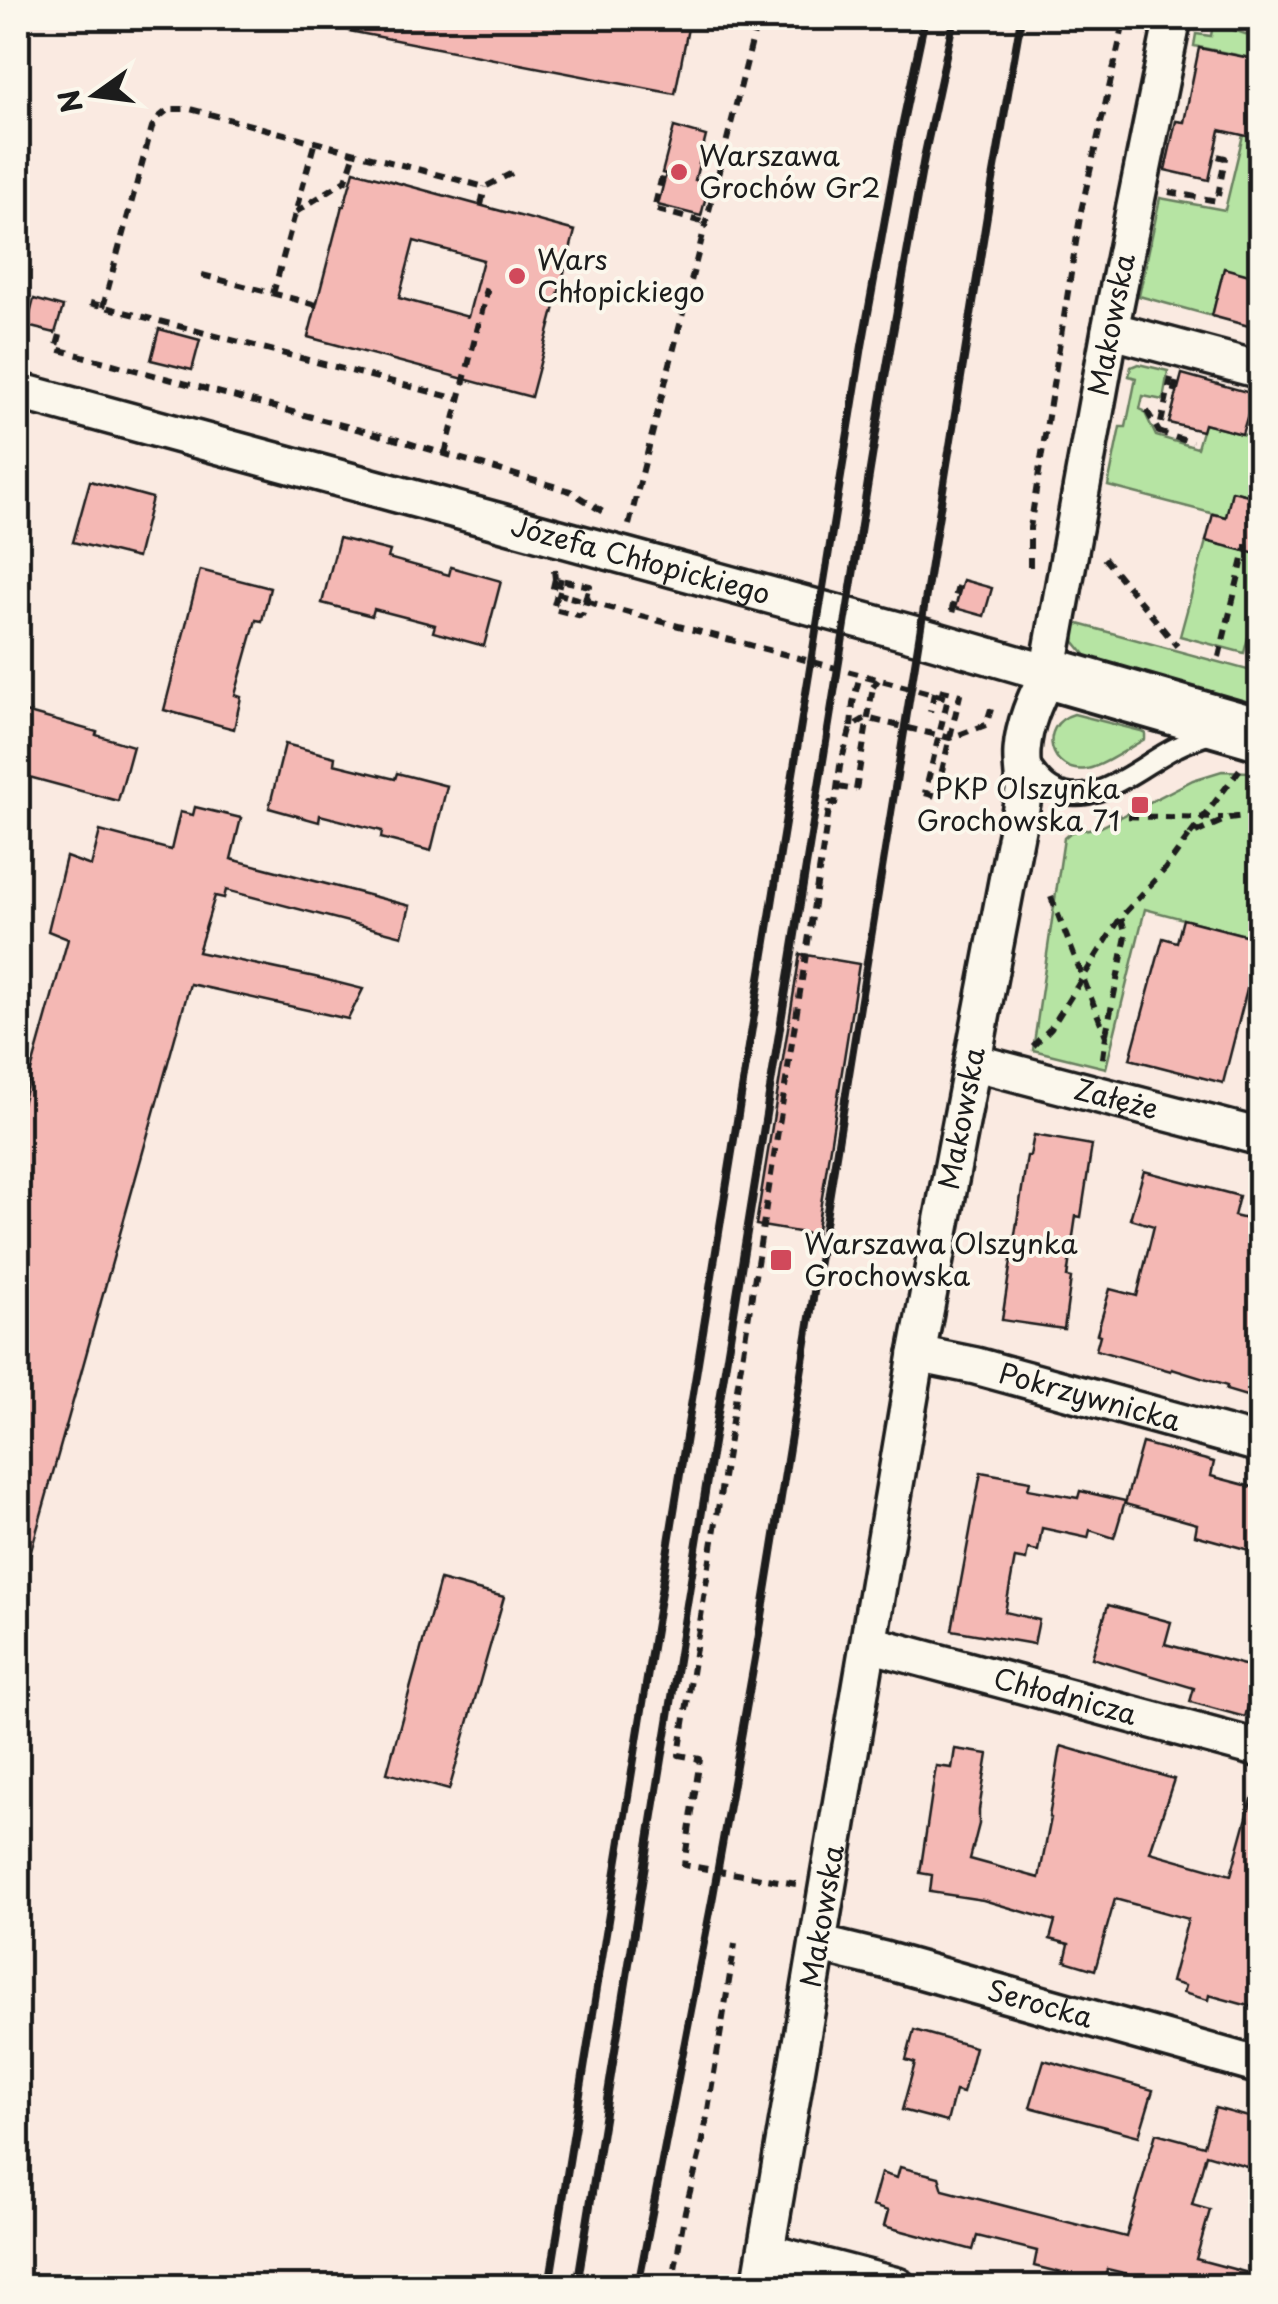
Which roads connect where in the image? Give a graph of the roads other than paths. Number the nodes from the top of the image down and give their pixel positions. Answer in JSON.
{"nodes":[{"id":1,"x":1173,"y":18,"type":"edge"},
{"id":2,"x":1110,"y":330,"type":"junction"},
{"id":3,"x":1260,"y":370,"type":"edge"},
{"id":4,"x":18,"y":391,"type":"edge"},
{"id":5,"x":1048,"y":673,"type":"junction"},
{"id":6,"x":1252,"y":743,"type":"edge"},
{"id":7,"x":1022,"y":753,"type":"junction"},
{"id":8,"x":973,"y":1062,"type":"junction"},
{"id":9,"x":1260,"y":1138,"type":"edge"},
{"id":10,"x":917,"y":1354,"type":"junction"},
{"id":11,"x":1260,"y":1444,"type":"edge"},
{"id":12,"x":870,"y":1644,"type":"junction"},
{"id":13,"x":1260,"y":1749,"type":"edge"},
{"id":14,"x":818,"y":1944,"type":"junction"},
{"id":15,"x":1260,"y":2066,"type":"edge"},
{"id":16,"x":763,"y":2269,"type":"edge"},
{"id":17,"x":896,"y":2286,"type":"edge"}],
"edges":[{"from":1,"to":2,"type":"street","name":"Makowska"},
{"from":2,"to":3,"type":"street"},
{"from":2,"to":5,"type":"street","name":"Makowska"},
{"from":4,"to":5,"type":"street","name":"Józefa Chłopickiego"},
{"from":5,"to":6,"type":"street","name":"Józefa Chłopickiego"},
{"from":5,"to":7,"type":"street","name":"Makowska"},
{"from":6,"to":7,"type":"lane"},
{"from":7,"to":8,"type":"street","name":"Makowska"},
{"from":8,"to":9,"type":"street","name":"Załęże"},
{"from":8,"to":10,"type":"street","name":"Makowska"},
{"from":10,"to":11,"type":"street","name":"Pokrzywnicka"},
{"from":10,"to":12,"type":"street","name":"Makowska"},
{"from":12,"to":13,"type":"street","name":"Chłodnicza"},
{"from":12,"to":14,"type":"street","name":"Makowska"},
{"from":14,"to":15,"type":"street","name":"Serocka"},
{"from":14,"to":16,"type":"street","name":"Makowska"},
{"from":16,"to":17,"type":"street"}]}
